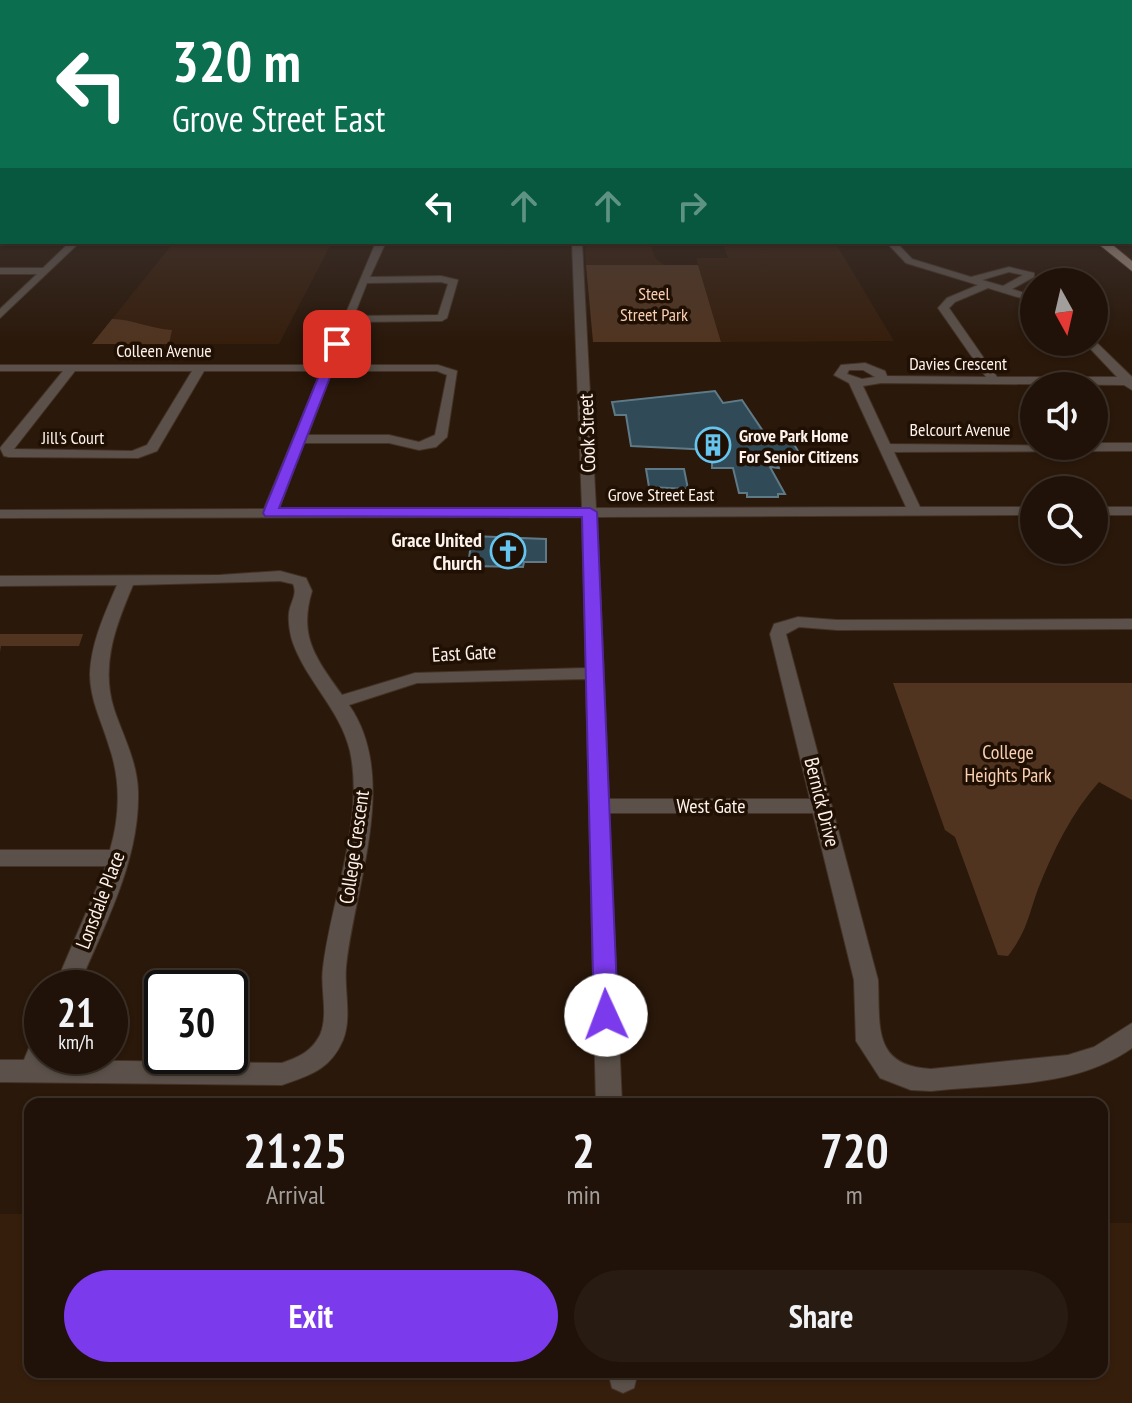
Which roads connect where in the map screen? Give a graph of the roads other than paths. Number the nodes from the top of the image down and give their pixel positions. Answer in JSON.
{"nodes":[{"id":1,"x":73,"y":244,"type":"edge"},
{"id":2,"x":380,"y":244,"type":"edge"},
{"id":3,"x":577,"y":244,"type":"edge"},
{"id":4,"x":893,"y":244,"type":"edge"},
{"id":5,"x":1104,"y":244,"type":"edge"},
{"id":6,"x":1132,"y":267,"type":"edge"},
{"id":7,"x":0,"y":271,"type":"edge"},
{"id":8,"x":45,"y":271,"type":"junction"},
{"id":9,"x":363,"y":280,"type":"junction"},
{"id":10,"x":972,"y":280,"type":"junction"},
{"id":11,"x":988,"y":285,"type":"junction"},
{"id":12,"x":1003,"y":290,"type":"junction"},
{"id":13,"x":1020,"y":295,"type":"edge"},
{"id":14,"x":0,"y":315,"type":"edge"},
{"id":15,"x":348,"y":319,"type":"junction"},
{"id":16,"x":1104,"y":356,"type":"edge"},
{"id":17,"x":0,"y":368,"type":"edge"},
{"id":18,"x":72,"y":368,"type":"junction"},
{"id":19,"x":200,"y":368,"type":"junction"},
{"id":20,"x":327,"y":368,"type":"junction"},
{"id":21,"x":881,"y":379,"type":"junction"},
{"id":22,"x":994,"y":381,"type":"junction"},
{"id":23,"x":855,"y":382,"type":"junction"},
{"id":24,"x":1131,"y":383,"type":"edge"},
{"id":25,"x":300,"y":439,"type":"junction"},
{"id":26,"x":1132,"y":447,"type":"edge"},
{"id":27,"x":884,"y":448,"type":"junction"},
{"id":28,"x":1020,"y":511,"type":"edge"},
{"id":29,"x":1108,"y":511,"type":"edge"},
{"id":30,"x":1132,"y":511,"type":"edge"},
{"id":31,"x":590,"y":512,"type":"junction"},
{"id":32,"x":915,"y":512,"type":"junction"},
{"id":33,"x":270,"y":513,"type":"junction"},
{"id":34,"x":0,"y":514,"type":"edge"},
{"id":35,"x":0,"y":581,"type":"edge"},
{"id":36,"x":127,"y":581,"type":"junction"},
{"id":37,"x":1132,"y":624,"type":"edge"},
{"id":38,"x":594,"y":673,"type":"junction"},
{"id":39,"x":339,"y":702,"type":"junction"},
{"id":40,"x":598,"y":806,"type":"junction"},
{"id":41,"x":823,"y":806,"type":"junction"},
{"id":42,"x":0,"y":858,"type":"edge"},
{"id":43,"x":119,"y":858,"type":"junction"},
{"id":44,"x":73,"y":970,"type":"edge"},
{"id":45,"x":1132,"y":1034,"type":"edge"},
{"id":46,"x":0,"y":1071,"type":"edge"},
{"id":47,"x":24,"y":1071,"type":"edge"},
{"id":48,"x":128,"y":1072,"type":"edge"},
{"id":49,"x":609,"y":1098,"type":"edge"}],
"edges":[{"from":1,"to":8,"type":"street"},
{"from":2,"to":9,"type":"street"},
{"from":3,"to":31,"type":"street","name":"Cook Street"},
{"from":4,"to":10,"type":"street"},
{"from":5,"to":6,"type":"main road"},
{"from":7,"to":8,"type":"street"},
{"from":8,"to":14,"type":"street"},
{"from":9,"to":15,"type":"street"},
{"from":9,"to":15,"type":"street"},
{"from":10,"to":11,"type":"street"},
{"from":10,"to":12,"type":"street"},
{"from":11,"to":12,"type":"street"},
{"from":11,"to":22,"type":"street"},
{"from":12,"to":13,"type":"street"},
{"from":15,"to":20,"type":"street"},
{"from":16,"to":24,"type":"street"},
{"from":17,"to":18,"type":"street","name":"Colleen Avenue"},
{"from":18,"to":19,"type":"street","name":"Colleen Avenue"},
{"from":18,"to":19,"type":"street","name":"Jill's Court"},
{"from":19,"to":20,"type":"street","name":"Colleen Avenue"},
{"from":20,"to":25,"type":"street"},
{"from":20,"to":25,"type":"street","name":"Colleen Avenue"},
{"from":21,"to":22,"type":"street","name":"Davies Crescent"},
{"from":21,"to":23,"type":"street","name":"Davies Crescent"},
{"from":21,"to":23,"type":"street","name":"Davies Crescent"},
{"from":22,"to":24,"type":"street","name":"Davies Crescent"},
{"from":23,"to":27,"type":"street"},
{"from":25,"to":33,"type":"street"},
{"from":26,"to":27,"type":"street","name":"Belcourt Avenue"},
{"from":27,"to":32,"type":"street"},
{"from":28,"to":32,"type":"street","name":"Grove Street East"},
{"from":29,"to":30,"type":"street"},
{"from":31,"to":32,"type":"street","name":"Grove Street East"},
{"from":31,"to":33,"type":"street","name":"Grove Street East"},
{"from":31,"to":38,"type":"street","name":"Cook Street"},
{"from":33,"to":34,"type":"street","name":"Grove Street East"},
{"from":35,"to":36,"type":"street","name":"College Crescent"},
{"from":36,"to":39,"type":"street","name":"College Crescent"},
{"from":36,"to":43,"type":"street","name":"Lonsdale Place"},
{"from":37,"to":41,"type":"street","name":"Bernick Drive"},
{"from":38,"to":39,"type":"street","name":"East Gate"},
{"from":38,"to":40,"type":"street","name":"Cook Street"},
{"from":39,"to":48,"type":"street","name":"College Crescent"},
{"from":40,"to":41,"type":"street","name":"West Gate"},
{"from":40,"to":49,"type":"street","name":"Cook Street"},
{"from":41,"to":45,"type":"street","name":"Bernick Drive"},
{"from":42,"to":43,"type":"street"},
{"from":43,"to":44,"type":"street","name":"Lonsdale Place"},
{"from":46,"to":47,"type":"street","name":"College Crescent"}]}
